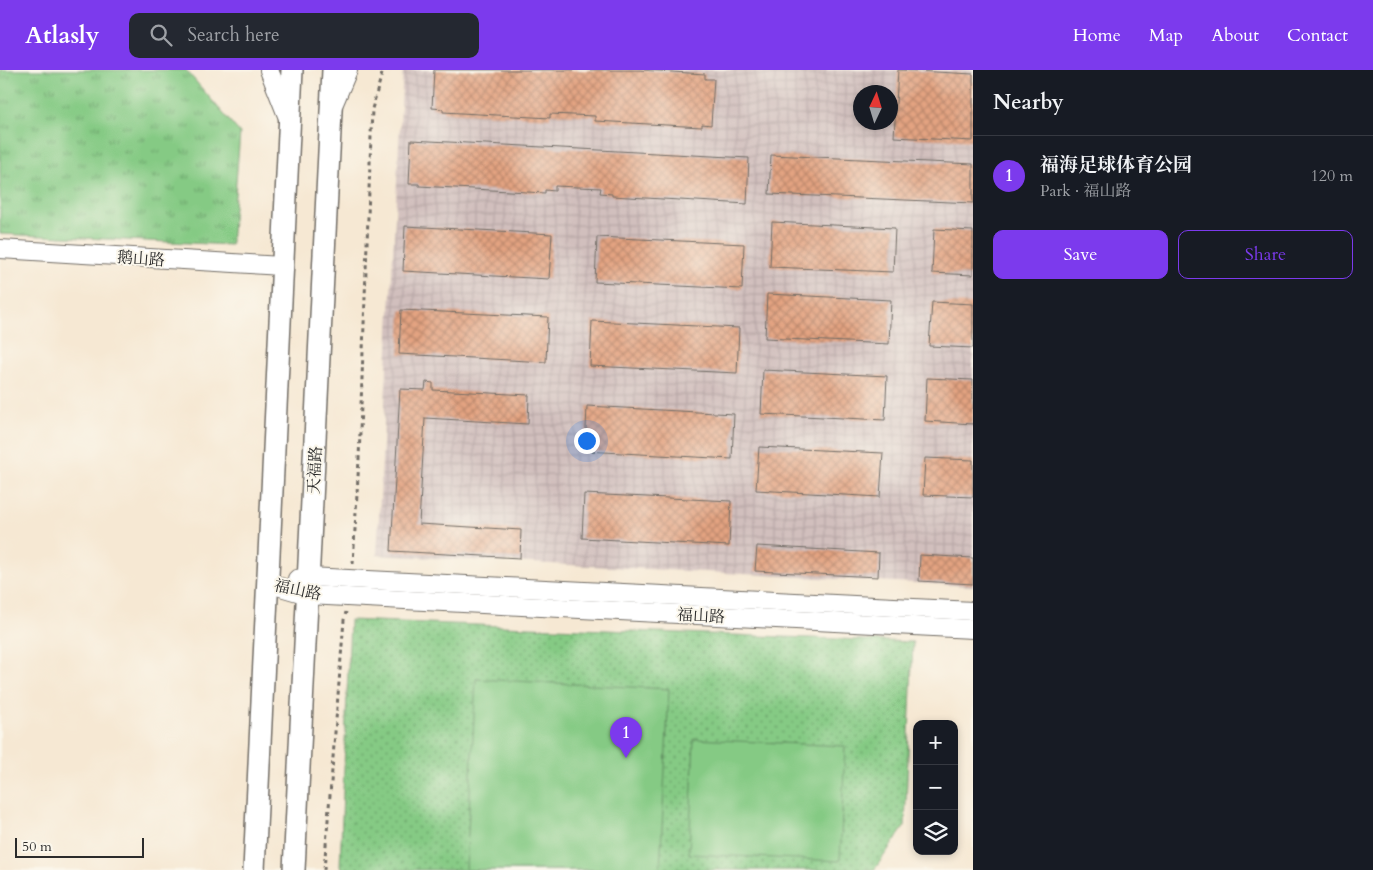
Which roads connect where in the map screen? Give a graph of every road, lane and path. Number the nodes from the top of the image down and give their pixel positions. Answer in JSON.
{"nodes":[{"id":1,"x":269,"y":70,"type":"edge"},
{"id":2,"x":292,"y":70,"type":"edge"},
{"id":3,"x":334,"y":70,"type":"edge"},
{"id":4,"x":348,"y":70,"type":"edge"},
{"id":5,"x":383,"y":70,"type":"edge"},
{"id":6,"x":332,"y":108,"type":"junction"},
{"id":7,"x":289,"y":122,"type":"junction"},
{"id":8,"x":0,"y":249,"type":"edge"},
{"id":9,"x":282,"y":266,"type":"junction"},
{"id":10,"x":352,"y":579,"type":"junction"},
{"id":11,"x":267,"y":583,"type":"junction"},
{"id":12,"x":309,"y":586,"type":"junction"},
{"id":13,"x":351,"y":597,"type":"junction"},
{"id":14,"x":973,"y":611,"type":"edge"},
{"id":15,"x":973,"y":629,"type":"edge"},
{"id":16,"x":254,"y":870,"type":"edge"},
{"id":17,"x":294,"y":870,"type":"edge"},
{"id":18,"x":324,"y":870,"type":"edge"}],
"edges":[{"from":1,"to":7,"type":"street"},
{"from":2,"to":7,"type":"main road"},
{"from":3,"to":6,"type":"main road","name":"天福路"},
{"from":4,"to":6,"type":"street"},
{"from":5,"to":10,"type":"path"},
{"from":6,"to":12,"type":"main road","name":"天福路"},
{"from":7,"to":9,"type":"main road"},
{"from":8,"to":9,"type":"street","name":"鹅山路"},
{"from":9,"to":11,"type":"main road"},
{"from":10,"to":12,"type":"street","name":"福山路"},
{"from":10,"to":14,"type":"street","name":"福山路"},
{"from":11,"to":12,"type":"street","name":"福山路"},
{"from":11,"to":16,"type":"main road"},
{"from":12,"to":13,"type":"street","name":"福山路"},
{"from":12,"to":17,"type":"main road","name":"天福路"},
{"from":13,"to":15,"type":"street","name":"福山路"},
{"from":13,"to":18,"type":"path"}]}
